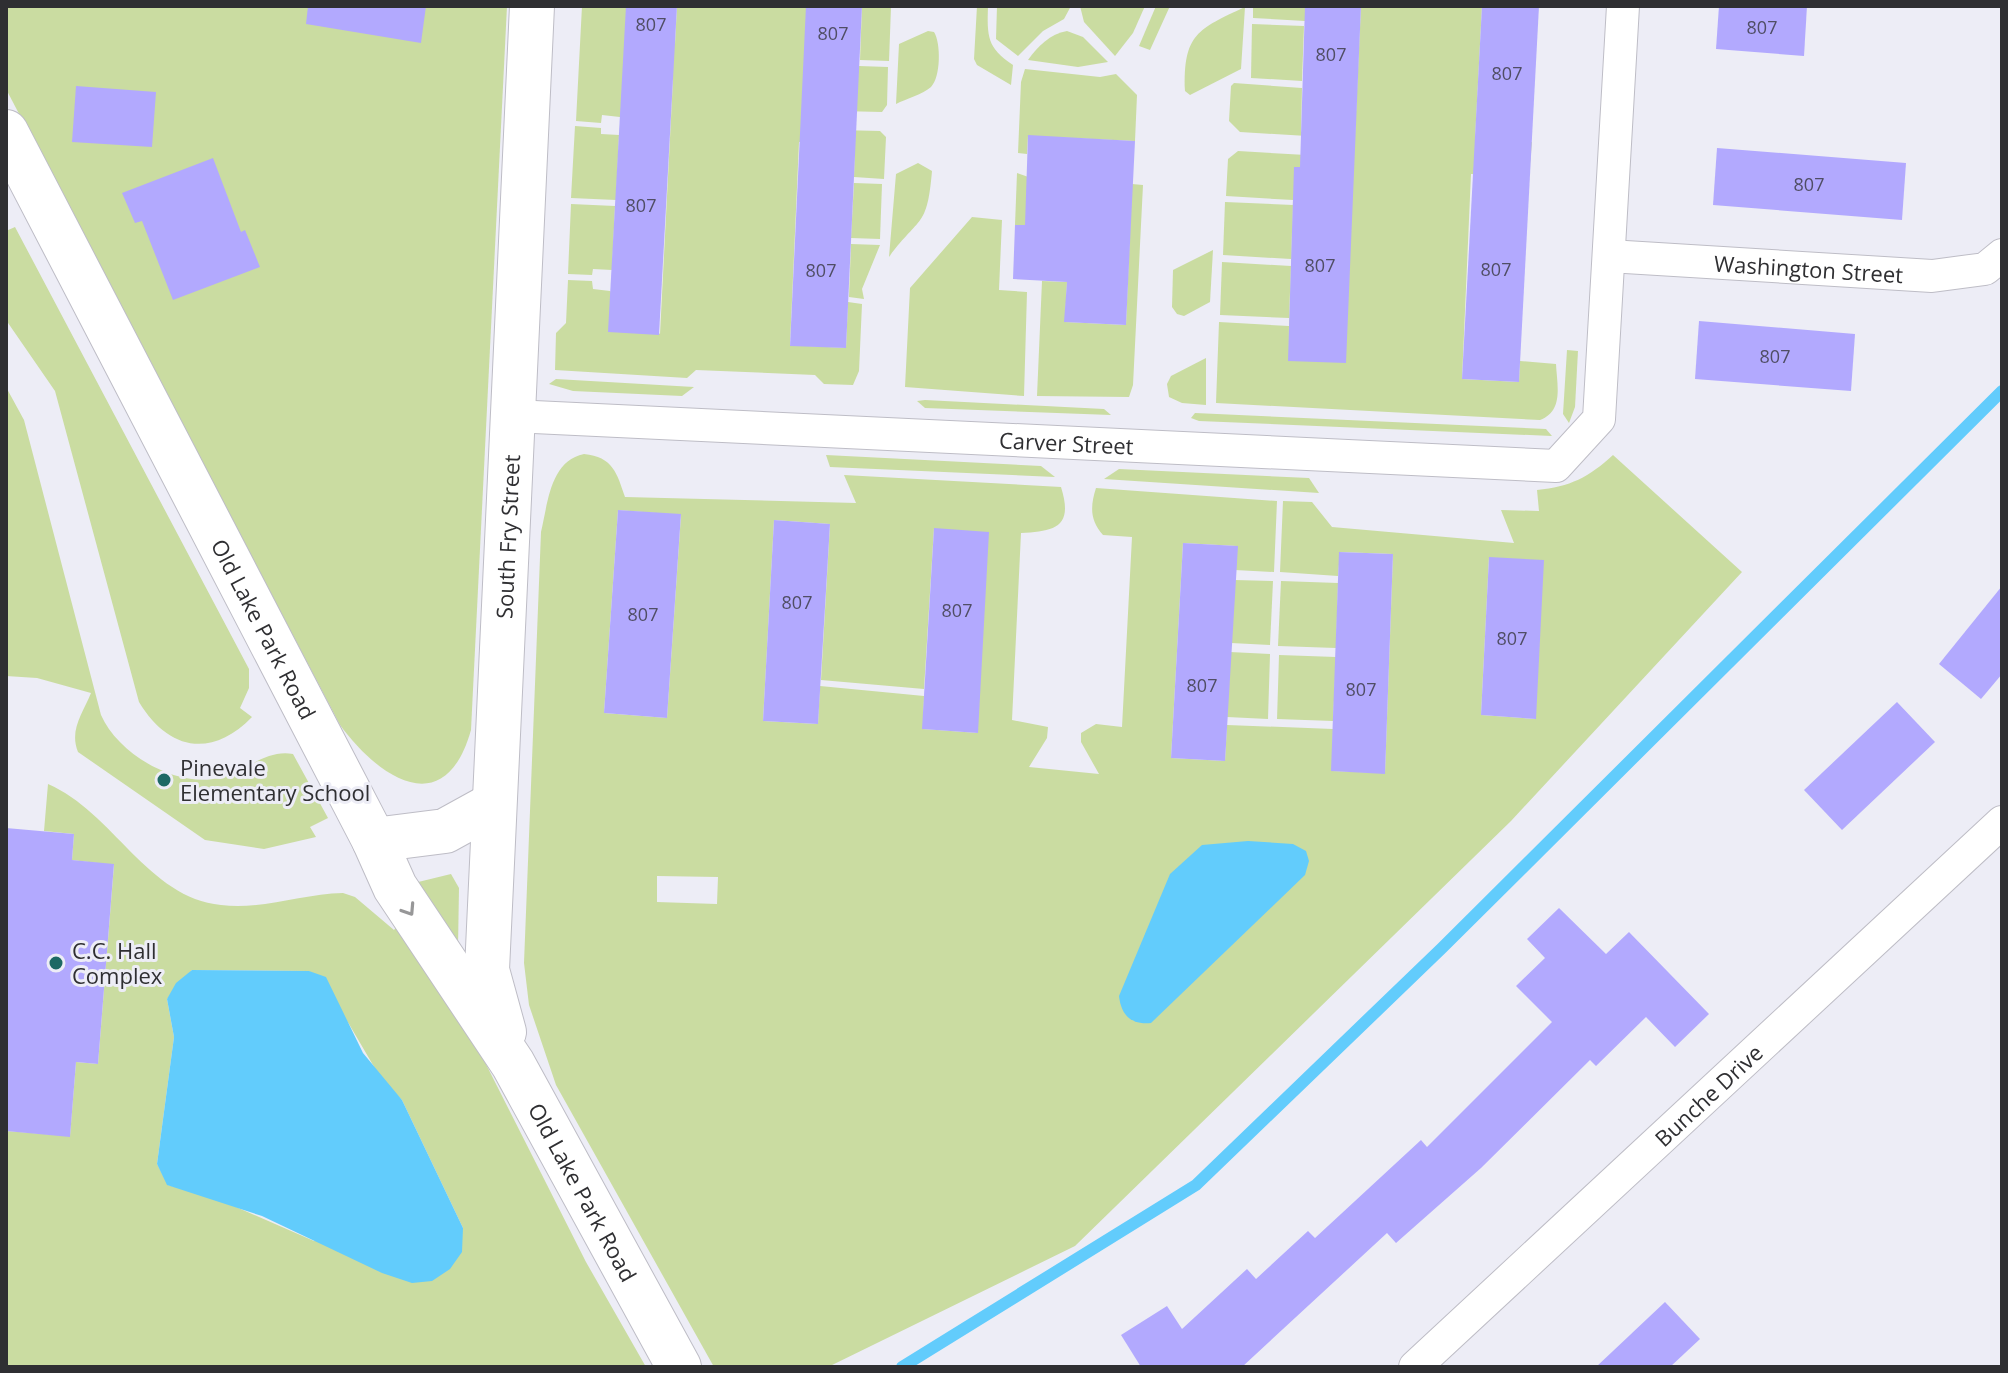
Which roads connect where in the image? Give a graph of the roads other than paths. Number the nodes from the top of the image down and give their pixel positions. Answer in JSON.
{"nodes":[{"id":1,"x":532,"y":6,"type":"edge"},
{"id":2,"x":1623,"y":6,"type":"edge"},
{"id":3,"x":6,"y":132,"type":"edge"},
{"id":4,"x":2002,"y":255,"type":"edge"},
{"id":5,"x":1609,"y":256,"type":"junction"},
{"id":6,"x":513,"y":416,"type":"junction"},
{"id":7,"x":494,"y":804,"type":"junction"},
{"id":8,"x":2002,"y":822,"type":"edge"},
{"id":9,"x":374,"y":840,"type":"junction"},
{"id":10,"x":513,"y":1064,"type":"junction"},
{"id":11,"x":679,"y":1367,"type":"edge"},
{"id":12,"x":1415,"y":1367,"type":"edge"}],
"edges":[{"from":1,"to":6,"type":"street","name":"South Fry Street"},
{"from":2,"to":5,"type":"street"},
{"from":3,"to":9,"type":"street","name":"Old Lake Park Road"},
{"from":4,"to":5,"type":"street","name":"Washington Street"},
{"from":5,"to":6,"type":"street","name":"Carver Street"},
{"from":6,"to":7,"type":"street","name":"South Fry Street"},
{"from":7,"to":9,"type":"street"},
{"from":7,"to":10,"type":"street","name":"South Fry Street"},
{"from":8,"to":12,"type":"street","name":"Bunche Drive"},
{"from":9,"to":10,"type":"street","name":"Old Lake Park Road","one_way":true},
{"from":10,"to":11,"type":"street","name":"Old Lake Park Road"}]}
